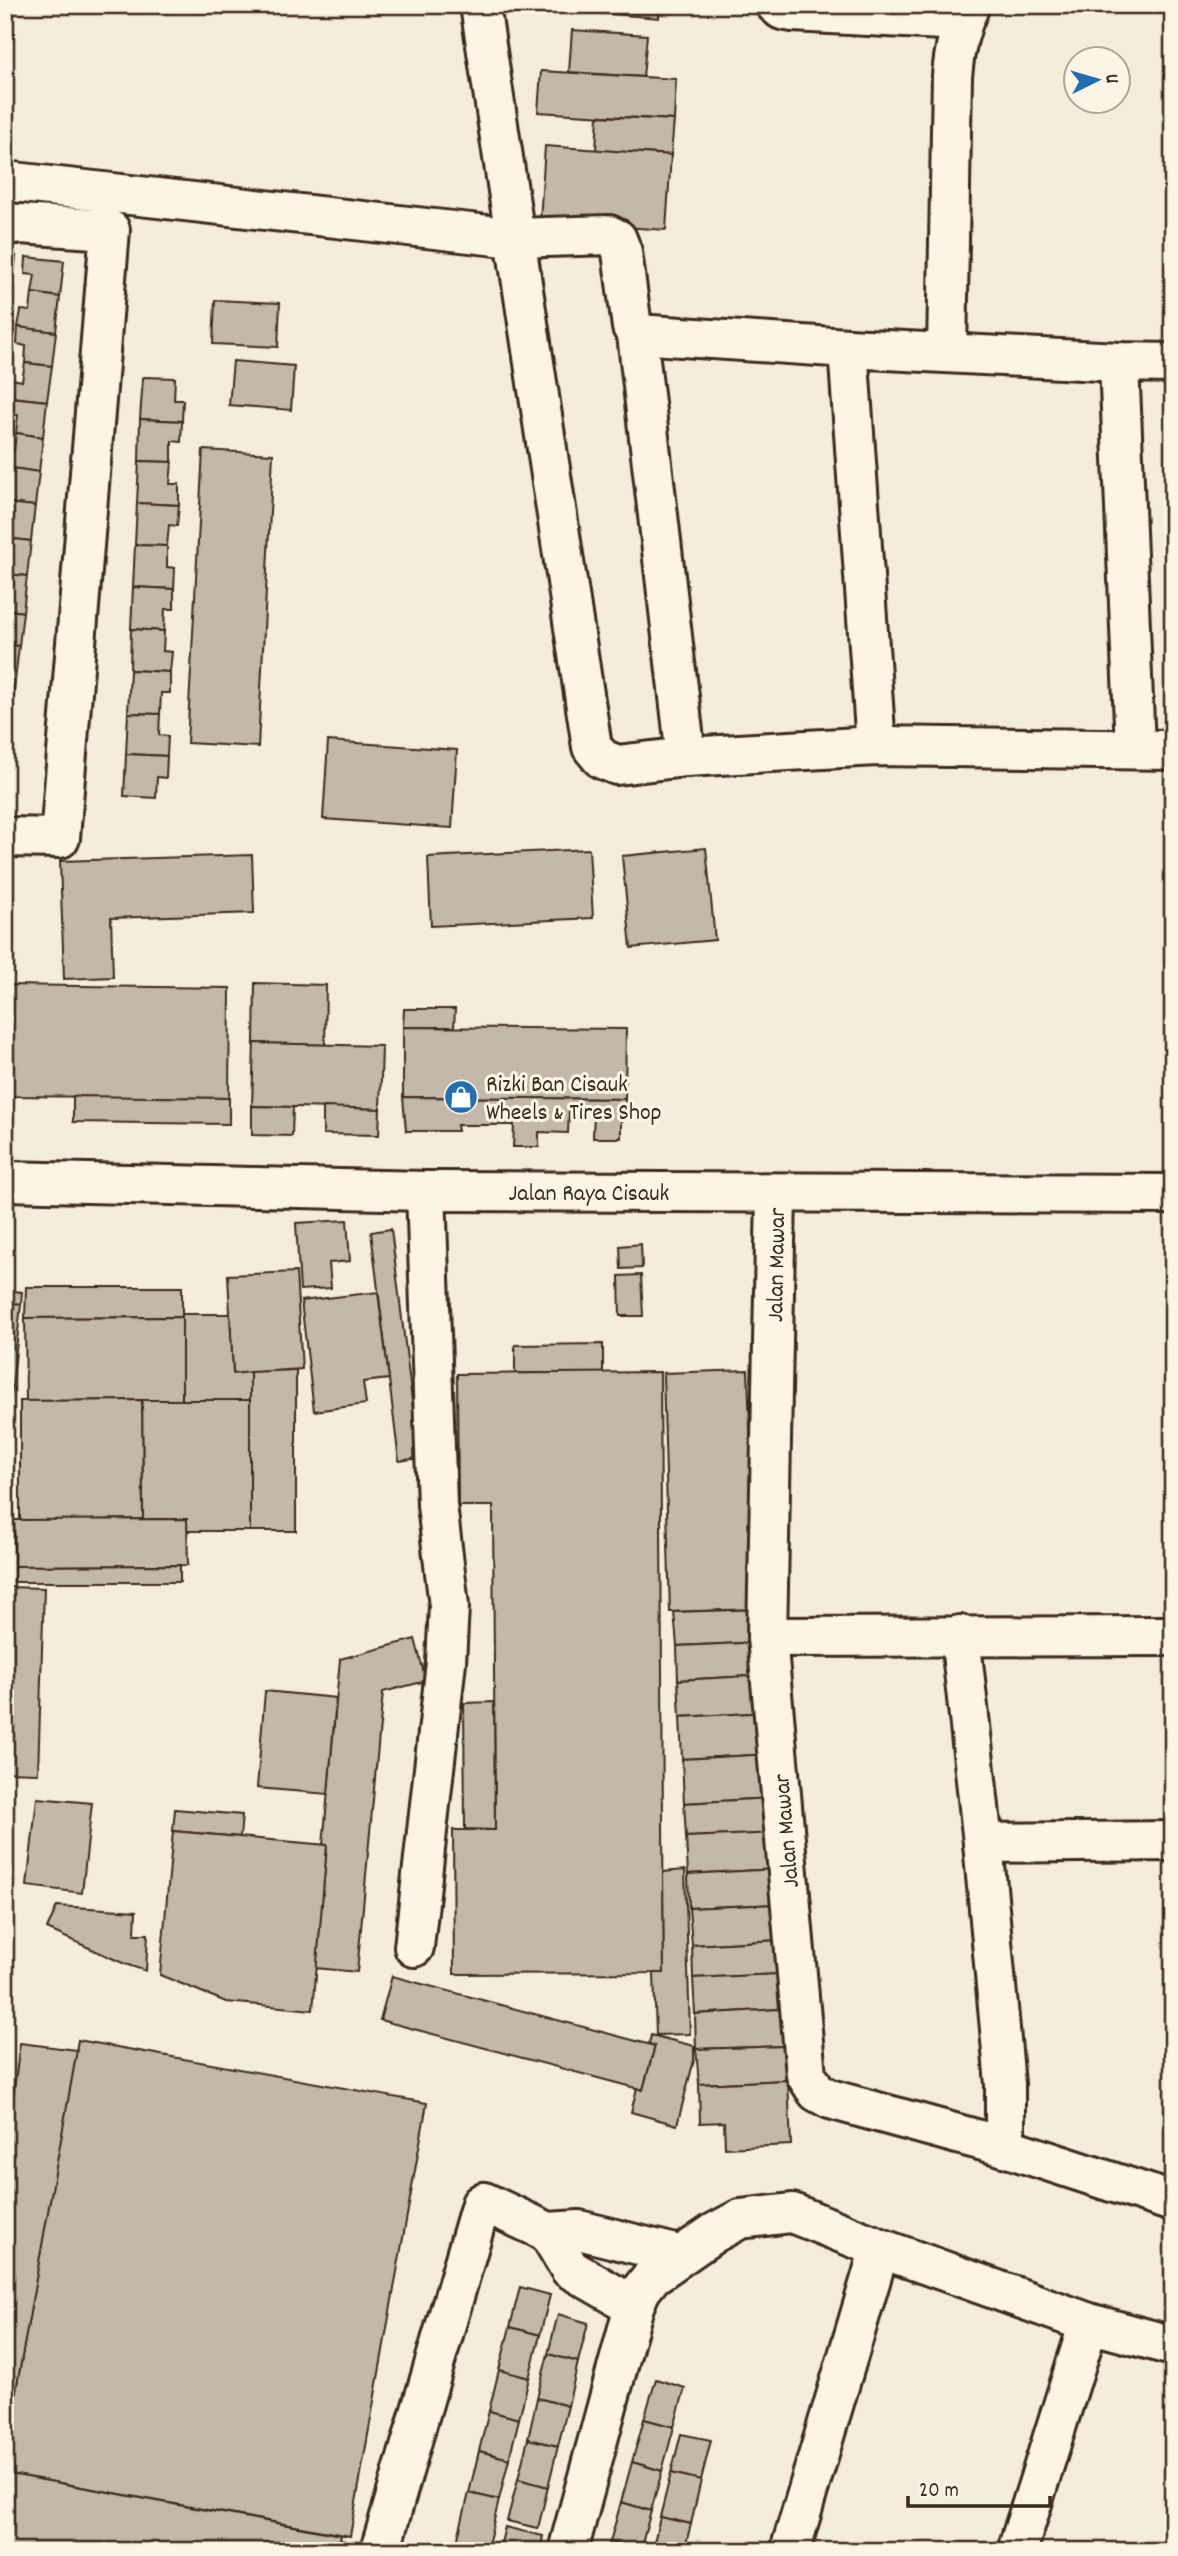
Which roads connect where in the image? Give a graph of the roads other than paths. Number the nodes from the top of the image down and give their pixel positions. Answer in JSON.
{"nodes":[{"id":1,"x":480,"y":5,"type":"edge"},
{"id":2,"x":776,"y":5,"type":"edge"},
{"id":3,"x":966,"y":13,"type":"edge"},
{"id":4,"x":5,"y":181,"type":"edge"},
{"id":5,"x":5,"y":223,"type":"edge"},
{"id":6,"x":515,"y":238,"type":"junction"},
{"id":7,"x":637,"y":334,"type":"junction"},
{"id":8,"x":848,"y":348,"type":"junction"},
{"id":9,"x":947,"y":353,"type":"junction"},
{"id":10,"x":1119,"y":362,"type":"junction"},
{"id":11,"x":1173,"y":363,"type":"edge"},
{"id":12,"x":876,"y":746,"type":"junction"},
{"id":13,"x":1135,"y":748,"type":"junction"},
{"id":14,"x":1173,"y":750,"type":"edge"},
{"id":15,"x":687,"y":757,"type":"junction"},
{"id":16,"x":5,"y":837,"type":"edge"},
{"id":17,"x":5,"y":1181,"type":"edge"},
{"id":18,"x":426,"y":1191,"type":"junction"},
{"id":19,"x":776,"y":1194,"type":"junction"},
{"id":20,"x":1173,"y":1194,"type":"edge"},
{"id":21,"x":960,"y":1635,"type":"junction"},
{"id":22,"x":1173,"y":1636,"type":"edge"},
{"id":23,"x":767,"y":1637,"type":"junction"},
{"id":24,"x":1173,"y":1841,"type":"edge"},
{"id":25,"x":983,"y":1843,"type":"junction"},
{"id":26,"x":414,"y":1947,"type":"dead end"},
{"id":27,"x":1005,"y":2147,"type":"junction"},
{"id":28,"x":1173,"y":2202,"type":"edge"},
{"id":29,"x":548,"y":2232,"type":"junction"},
{"id":30,"x":880,"y":2248,"type":"junction"},
{"id":31,"x":679,"y":2255,"type":"junction"},
{"id":32,"x":634,"y":2306,"type":"junction"},
{"id":33,"x":1090,"y":2323,"type":"junction"},
{"id":34,"x":1173,"y":2346,"type":"edge"},
{"id":35,"x":380,"y":2551,"type":"edge"},
{"id":36,"x":568,"y":2551,"type":"edge"},
{"id":37,"x":790,"y":2551,"type":"edge"},
{"id":38,"x":1017,"y":2551,"type":"edge"}],
"edges":[{"from":1,"to":6,"type":"street"},
{"from":2,"to":3,"type":"street"},
{"from":3,"to":9,"type":"street"},
{"from":4,"to":6,"type":"street"},
{"from":5,"to":16,"type":"street"},
{"from":6,"to":7,"type":"street"},
{"from":6,"to":15,"type":"street"},
{"from":7,"to":8,"type":"street"},
{"from":7,"to":15,"type":"street"},
{"from":8,"to":9,"type":"street"},
{"from":8,"to":12,"type":"street"},
{"from":9,"to":10,"type":"street"},
{"from":10,"to":11,"type":"street"},
{"from":10,"to":13,"type":"street"},
{"from":12,"to":13,"type":"street"},
{"from":12,"to":15,"type":"street"},
{"from":13,"to":14,"type":"street"},
{"from":17,"to":18,"type":"street","name":"Jalan Raya Cisauk"},
{"from":18,"to":19,"type":"street","name":"Jalan Raya Cisauk"},
{"from":18,"to":26,"type":"street"},
{"from":19,"to":20,"type":"street","name":"Jalan Raya Cisauk"},
{"from":19,"to":23,"type":"street","name":"Jalan Mawar"},
{"from":21,"to":22,"type":"street"},
{"from":21,"to":23,"type":"street"},
{"from":21,"to":25,"type":"street"},
{"from":23,"to":27,"type":"street","name":"Jalan Mawar"},
{"from":24,"to":25,"type":"street"},
{"from":25,"to":27,"type":"street"},
{"from":27,"to":28,"type":"street","name":"Jalan Mawar"},
{"from":29,"to":31,"type":"street"},
{"from":29,"to":32,"type":"street"},
{"from":29,"to":35,"type":"street"},
{"from":30,"to":31,"type":"street"},
{"from":30,"to":33,"type":"street"},
{"from":30,"to":37,"type":"street"},
{"from":31,"to":32,"type":"street"},
{"from":32,"to":36,"type":"street"},
{"from":33,"to":34,"type":"street"},
{"from":33,"to":38,"type":"street"}]}
